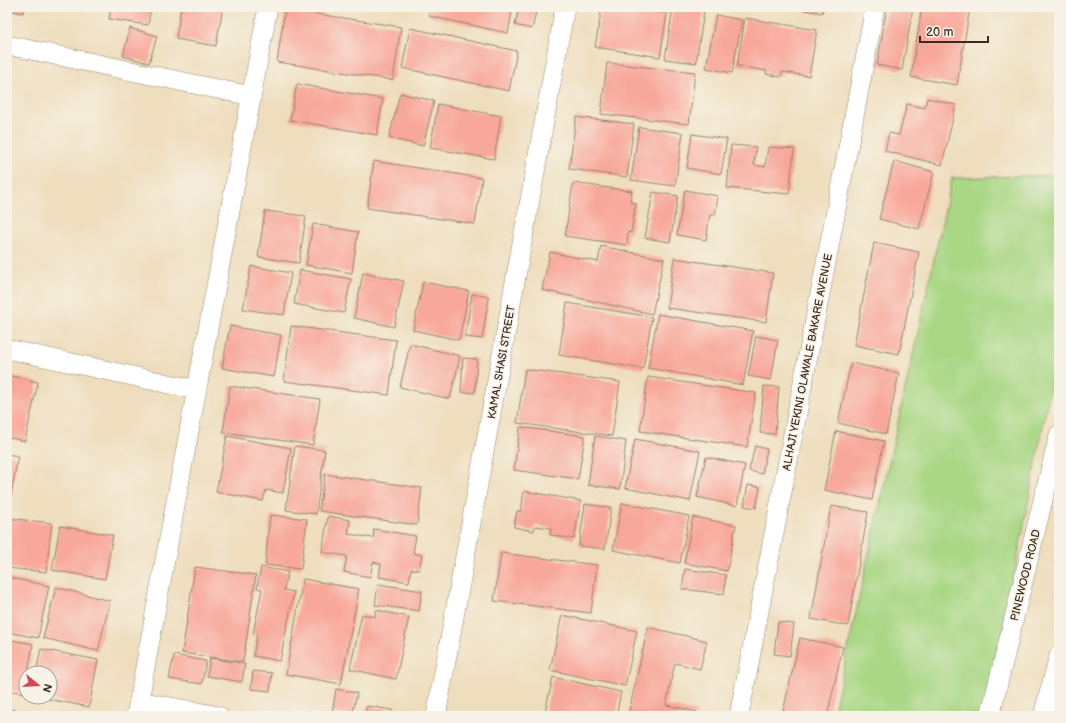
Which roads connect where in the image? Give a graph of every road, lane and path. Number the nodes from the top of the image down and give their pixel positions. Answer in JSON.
{"nodes":[{"id":1,"x":268,"y":7,"type":"edge"},
{"id":2,"x":566,"y":7,"type":"edge"},
{"id":3,"x":875,"y":7,"type":"edge"},
{"id":4,"x":7,"y":45,"type":"edge"},
{"id":5,"x":251,"y":96,"type":"junction"},
{"id":6,"x":7,"y":349,"type":"edge"},
{"id":7,"x":197,"y":390,"type":"junction"},
{"id":8,"x":1059,"y":435,"type":"edge"},
{"id":9,"x":1058,"y":665,"type":"edge"},
{"id":10,"x":138,"y":708,"type":"edge"},
{"id":11,"x":219,"y":716,"type":"edge"},
{"id":12,"x":436,"y":716,"type":"edge"},
{"id":13,"x":739,"y":716,"type":"edge"},
{"id":14,"x":990,"y":716,"type":"edge"},
{"id":15,"x":1043,"y":716,"type":"edge"}],
"edges":[{"from":1,"to":5,"type":"street"},
{"from":2,"to":12,"type":"street","name":"KAMAL SHASI STREET"},
{"from":3,"to":13,"type":"street","name":"ALHAJI YEKINI OLAWALE BAKARE AVENUE"},
{"from":4,"to":5,"type":"street"},
{"from":5,"to":7,"type":"street"},
{"from":6,"to":7,"type":"street"},
{"from":7,"to":10,"type":"street"},
{"from":8,"to":14,"type":"street","name":"PINEWOOD ROAD"},
{"from":9,"to":15,"type":"street"},
{"from":10,"to":11,"type":"street"}]}
